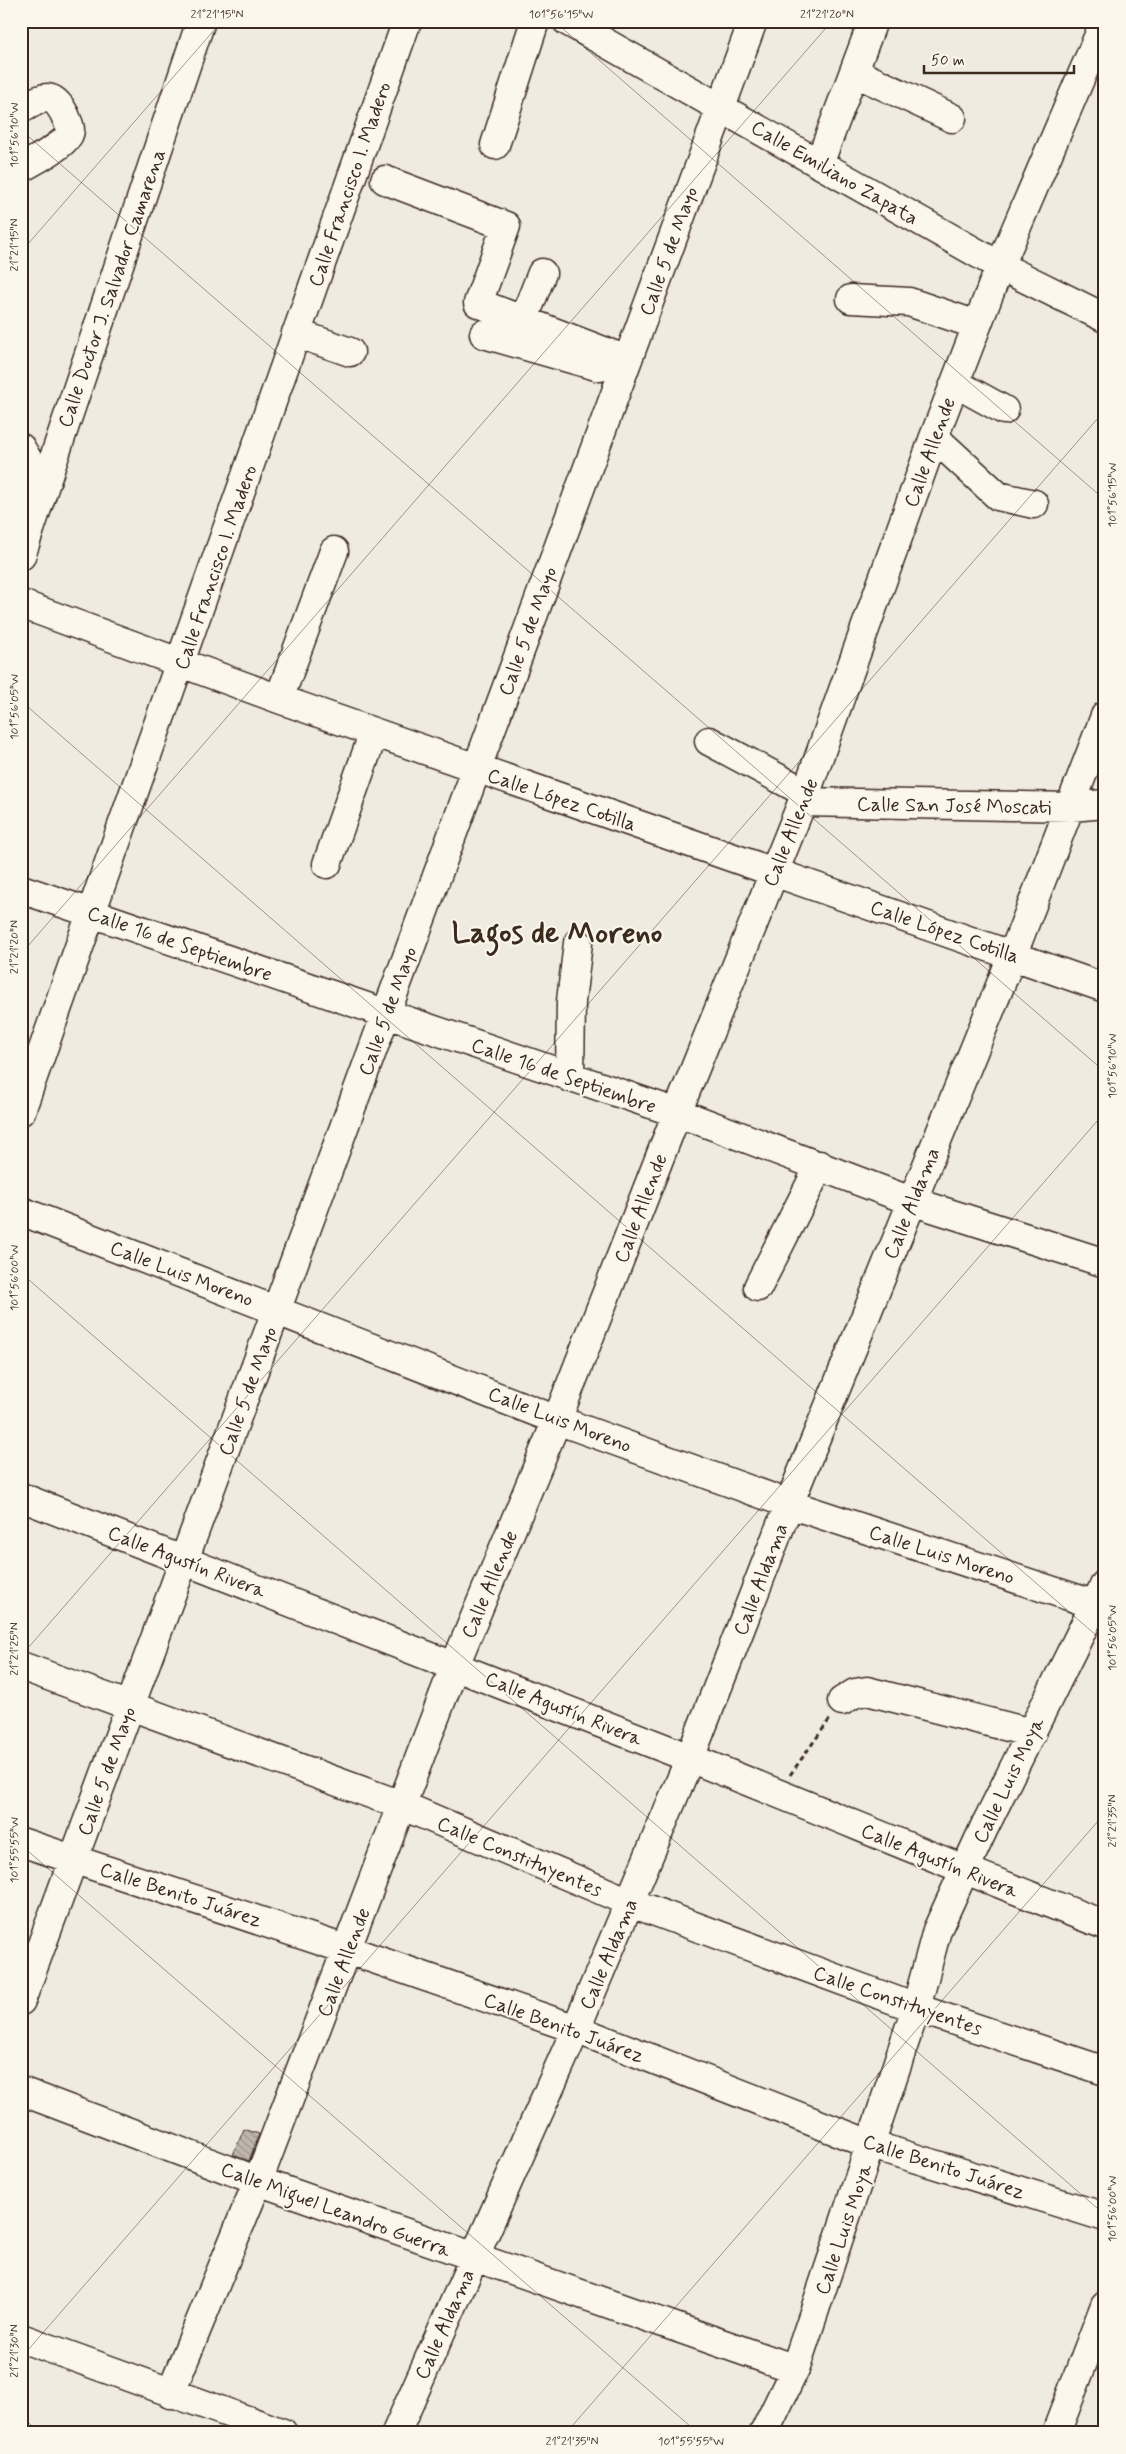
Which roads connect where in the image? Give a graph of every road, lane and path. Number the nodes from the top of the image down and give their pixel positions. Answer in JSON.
{"nodes":[{"id":1,"x":201,"y":21,"type":"edge"},
{"id":2,"x":407,"y":21,"type":"edge"},
{"id":3,"x":535,"y":21,"type":"edge"},
{"id":4,"x":753,"y":21,"type":"edge"},
{"id":5,"x":873,"y":21,"type":"edge"},
{"id":6,"x":1105,"y":22,"type":"edge"},
{"id":7,"x":582,"y":25,"type":"edge"},
{"id":8,"x":854,"y":72,"type":"junction"},
{"id":9,"x":721,"y":108,"type":"junction"},
{"id":10,"x":21,"y":109,"type":"edge"},
{"id":11,"x":952,"y":118,"type":"dead end"},
{"id":12,"x":495,"y":145,"type":"dead end"},
{"id":13,"x":819,"y":164,"type":"junction"},
{"id":14,"x":21,"y":168,"type":"edge"},
{"id":15,"x":385,"y":180,"type":"dead end"},
{"id":16,"x":1000,"y":266,"type":"junction"},
{"id":17,"x":542,"y":273,"type":"dead end"},
{"id":18,"x":851,"y":299,"type":"dead end"},
{"id":19,"x":1105,"y":318,"type":"edge"},
{"id":20,"x":523,"y":321,"type":"junction"},
{"id":21,"x":977,"y":325,"type":"junction"},
{"id":22,"x":296,"y":333,"type":"junction"},
{"id":23,"x":484,"y":334,"type":"dead end"},
{"id":24,"x":350,"y":352,"type":"dead end"},
{"id":25,"x":625,"y":367,"type":"junction"},
{"id":26,"x":955,"y":383,"type":"junction"},
{"id":27,"x":1004,"y":410,"type":"dead end"},
{"id":28,"x":934,"y":437,"type":"junction"},
{"id":29,"x":21,"y":448,"type":"edge"},
{"id":30,"x":44,"y":486,"type":"junction"},
{"id":31,"x":1034,"y":504,"type":"dead end"},
{"id":32,"x":334,"y":551,"type":"dead end"},
{"id":33,"x":21,"y":556,"type":"edge"},
{"id":34,"x":21,"y":604,"type":"edge"},
{"id":35,"x":181,"y":664,"type":"junction"},
{"id":36,"x":279,"y":699,"type":"junction"},
{"id":37,"x":1105,"y":716,"type":"edge"},
{"id":38,"x":374,"y":732,"type":"junction"},
{"id":39,"x":709,"y":741,"type":"dead end"},
{"id":40,"x":476,"y":769,"type":"junction"},
{"id":41,"x":804,"y":798,"type":"junction"},
{"id":42,"x":1105,"y":804,"type":"edge"},
{"id":43,"x":1071,"y":807,"type":"junction"},
{"id":44,"x":326,"y":864,"type":"dead end"},
{"id":45,"x":775,"y":872,"type":"junction"},
{"id":46,"x":21,"y":889,"type":"edge"},
{"id":47,"x":92,"y":912,"type":"junction"},
{"id":48,"x":578,"y":942,"type":"dead end"},
{"id":49,"x":1013,"y":954,"type":"junction"},
{"id":50,"x":1105,"y":988,"type":"edge"},
{"id":51,"x":386,"y":1014,"type":"junction"},
{"id":52,"x":570,"y":1078,"type":"junction"},
{"id":53,"x":21,"y":1111,"type":"edge"},
{"id":54,"x":677,"y":1113,"type":"junction"},
{"id":55,"x":820,"y":1165,"type":"junction"},
{"id":56,"x":911,"y":1201,"type":"junction"},
{"id":57,"x":21,"y":1212,"type":"edge"},
{"id":58,"x":1105,"y":1263,"type":"edge"},
{"id":59,"x":758,"y":1287,"type":"dead end"},
{"id":60,"x":277,"y":1309,"type":"junction"},
{"id":61,"x":557,"y":1420,"type":"junction"},
{"id":62,"x":21,"y":1497,"type":"edge"},
{"id":63,"x":790,"y":1504,"type":"junction"},
{"id":64,"x":184,"y":1560,"type":"junction"},
{"id":65,"x":1102,"y":1599,"type":"edge"},
{"id":66,"x":455,"y":1665,"type":"junction"},
{"id":67,"x":21,"y":1666,"type":"edge"},
{"id":68,"x":842,"y":1701,"type":"joint"},
{"id":69,"x":131,"y":1705,"type":"junction"},
{"id":70,"x":1032,"y":1733,"type":"junction"},
{"id":71,"x":690,"y":1758,"type":"junction"},
{"id":72,"x":776,"y":1793,"type":"junction"},
{"id":73,"x":401,"y":1805,"type":"junction"},
{"id":74,"x":21,"y":1842,"type":"edge"},
{"id":75,"x":74,"y":1858,"type":"junction"},
{"id":76,"x":964,"y":1871,"type":"junction"},
{"id":77,"x":629,"y":1902,"type":"junction"},
{"id":78,"x":1105,"y":1925,"type":"edge"},
{"id":79,"x":348,"y":1950,"type":"junction"},
{"id":80,"x":21,"y":2001,"type":"edge"},
{"id":81,"x":916,"y":2008,"type":"junction"},
{"id":82,"x":576,"y":2030,"type":"junction"},
{"id":83,"x":1105,"y":2070,"type":"edge"},
{"id":84,"x":21,"y":2091,"type":"edge"},
{"id":85,"x":872,"y":2144,"type":"junction"},
{"id":86,"x":258,"y":2182,"type":"junction"},
{"id":87,"x":1105,"y":2217,"type":"edge"},
{"id":88,"x":474,"y":2258,"type":"junction"},
{"id":89,"x":1105,"y":2305,"type":"edge"},
{"id":90,"x":21,"y":2338,"type":"edge"},
{"id":91,"x":795,"y":2369,"type":"junction"},
{"id":92,"x":170,"y":2394,"type":"junction"},
{"id":93,"x":283,"y":2433,"type":"edge"},
{"id":94,"x":396,"y":2433,"type":"edge"},
{"id":95,"x":764,"y":2433,"type":"edge"},
{"id":96,"x":1056,"y":2433,"type":"edge"}],
"edges":[{"from":1,"to":30,"type":"main road","name":"Calle Doctor J. Salvador Camarena"},
{"from":2,"to":22,"type":"main road","name":"Calle Francisco I. Madero"},
{"from":3,"to":12,"type":"main road"},
{"from":4,"to":9,"type":"main road","name":"Calle 5 de Mayo"},
{"from":5,"to":8,"type":"main road"},
{"from":6,"to":16,"type":"main road","name":"Calle Allende"},
{"from":7,"to":9,"type":"main road","name":"Calle Emiliano Zapata"},
{"from":8,"to":11,"type":"main road"},
{"from":8,"to":13,"type":"main road"},
{"from":9,"to":13,"type":"main road","name":"Calle Emiliano Zapata"},
{"from":9,"to":25,"type":"main road","name":"Calle 5 de Mayo"},
{"from":10,"to":14,"type":"main road"},
{"from":13,"to":16,"type":"main road","name":"Calle Emiliano Zapata"},
{"from":15,"to":20,"type":"main road"},
{"from":16,"to":19,"type":"main road","name":"Calle Emiliano Zapata"},
{"from":16,"to":21,"type":"main road","name":"Calle Allende"},
{"from":17,"to":20,"type":"main road"},
{"from":18,"to":21,"type":"main road"},
{"from":20,"to":25,"type":"main road"},
{"from":21,"to":26,"type":"main road","name":"Calle Allende"},
{"from":22,"to":24,"type":"main road"},
{"from":22,"to":35,"type":"main road","name":"Calle Francisco I. Madero"},
{"from":23,"to":25,"type":"main road"},
{"from":25,"to":40,"type":"main road","name":"Calle 5 de Mayo"},
{"from":26,"to":27,"type":"main road"},
{"from":26,"to":28,"type":"main road","name":"Calle Allende"},
{"from":28,"to":31,"type":"main road"},
{"from":28,"to":41,"type":"main road","name":"Calle Allende"},
{"from":29,"to":30,"type":"main road"},
{"from":30,"to":33,"type":"main road","name":"Calle Doctor J. Salvador Camarena"},
{"from":32,"to":36,"type":"main road"},
{"from":34,"to":35,"type":"main road","name":"Calle López Cotilla"},
{"from":35,"to":36,"type":"main road","name":"Calle López Cotilla"},
{"from":35,"to":47,"type":"main road","name":"Calle Francisco I. Madero"},
{"from":36,"to":38,"type":"main road","name":"Calle López Cotilla"},
{"from":37,"to":43,"type":"main road","name":"Calle Aldama"},
{"from":38,"to":40,"type":"main road","name":"Calle López Cotilla"},
{"from":38,"to":44,"type":"main road"},
{"from":39,"to":41,"type":"main road"},
{"from":40,"to":45,"type":"main road","name":"Calle López Cotilla"},
{"from":40,"to":51,"type":"main road","name":"Calle 5 de Mayo"},
{"from":41,"to":43,"type":"main road","name":"Calle San José Moscati"},
{"from":41,"to":45,"type":"main road","name":"Calle Allende"},
{"from":42,"to":43,"type":"main road","name":"Calle San José Moscati"},
{"from":43,"to":49,"type":"main road","name":"Calle Aldama"},
{"from":45,"to":49,"type":"main road","name":"Calle López Cotilla"},
{"from":45,"to":54,"type":"main road","name":"Calle Allende"},
{"from":46,"to":47,"type":"main road","name":"Calle 16 de Septiembre"},
{"from":47,"to":51,"type":"main road","name":"Calle 16 de Septiembre"},
{"from":47,"to":53,"type":"main road","name":"Calle Francisco I. Madero"},
{"from":48,"to":52,"type":"main road"},
{"from":49,"to":50,"type":"main road","name":"Calle López Cotilla"},
{"from":49,"to":56,"type":"main road","name":"Calle Aldama"},
{"from":51,"to":52,"type":"main road","name":"Calle 16 de Septiembre"},
{"from":51,"to":60,"type":"main road","name":"Calle 5 de Mayo"},
{"from":52,"to":54,"type":"main road","name":"Calle 16 de Septiembre"},
{"from":54,"to":55,"type":"main road","name":"Calle 16 de Septiembre"},
{"from":54,"to":61,"type":"main road","name":"Calle Allende"},
{"from":55,"to":56,"type":"main road","name":"Calle 16 de Septiembre"},
{"from":55,"to":59,"type":"main road"},
{"from":56,"to":58,"type":"main road","name":"Calle 16 de Septiembre"},
{"from":56,"to":63,"type":"main road","name":"Calle Aldama"},
{"from":57,"to":60,"type":"main road","name":"Calle Luis Moreno"},
{"from":60,"to":61,"type":"main road","name":"Calle Luis Moreno"},
{"from":60,"to":64,"type":"main road","name":"Calle 5 de Mayo"},
{"from":61,"to":63,"type":"main road","name":"Calle Luis Moreno"},
{"from":61,"to":66,"type":"main road","name":"Calle Allende"},
{"from":62,"to":64,"type":"main road","name":"Calle Agustín Rivera"},
{"from":63,"to":65,"type":"main road","name":"Calle Luis Moreno"},
{"from":63,"to":71,"type":"main road","name":"Calle Aldama"},
{"from":64,"to":66,"type":"main road","name":"Calle Agustín Rivera"},
{"from":64,"to":69,"type":"main road","name":"Calle 5 de Mayo"},
{"from":65,"to":70,"type":"main road","name":"Calle Luis Moya"},
{"from":66,"to":71,"type":"main road","name":"Calle Agustín Rivera"},
{"from":66,"to":73,"type":"main road","name":"Calle Allende"},
{"from":67,"to":69,"type":"main road","name":"Calle Constituyentes"},
{"from":68,"to":70,"type":"main road"},
{"from":68,"to":72,"type":"path"},
{"from":69,"to":73,"type":"main road","name":"Calle Constituyentes"},
{"from":69,"to":75,"type":"main road","name":"Calle 5 de Mayo"},
{"from":70,"to":76,"type":"main road","name":"Calle Luis Moya"},
{"from":71,"to":72,"type":"main road","name":"Calle Agustín Rivera"},
{"from":71,"to":77,"type":"main road","name":"Calle Aldama"},
{"from":72,"to":76,"type":"main road","name":"Calle Agustín Rivera"},
{"from":73,"to":77,"type":"main road","name":"Calle Constituyentes"},
{"from":73,"to":79,"type":"main road","name":"Calle Allende"},
{"from":74,"to":75,"type":"main road","name":"Calle Benito Juárez"},
{"from":75,"to":79,"type":"main road","name":"Calle Benito Juárez"},
{"from":75,"to":80,"type":"main road","name":"Calle 5 de Mayo"},
{"from":76,"to":78,"type":"main road","name":"Calle Agustín Rivera"},
{"from":76,"to":81,"type":"main road","name":"Calle Luis Moya"},
{"from":77,"to":81,"type":"main road","name":"Calle Constituyentes"},
{"from":77,"to":82,"type":"main road","name":"Calle Aldama"},
{"from":79,"to":82,"type":"main road","name":"Calle Benito Juárez"},
{"from":79,"to":86,"type":"main road","name":"Calle Allende"},
{"from":81,"to":83,"type":"main road","name":"Calle Constituyentes"},
{"from":81,"to":85,"type":"main road","name":"Calle Luis Moya"},
{"from":82,"to":85,"type":"main road","name":"Calle Benito Juárez"},
{"from":82,"to":88,"type":"main road","name":"Calle Aldama"},
{"from":84,"to":86,"type":"main road","name":"Calle Miguel Leandro Guerra"},
{"from":85,"to":87,"type":"main road","name":"Calle Benito Juárez"},
{"from":85,"to":91,"type":"main road","name":"Calle Luis Moya"},
{"from":86,"to":88,"type":"main road","name":"Calle Miguel Leandro Guerra"},
{"from":86,"to":92,"type":"main road","name":"Calle Allende"},
{"from":88,"to":91,"type":"main road","name":"Calle Miguel Leandro Guerra"},
{"from":88,"to":94,"type":"main road","name":"Calle Aldama"},
{"from":89,"to":96,"type":"main road"},
{"from":90,"to":92,"type":"main road"},
{"from":91,"to":95,"type":"main road","name":"Calle Luis Moya"},
{"from":92,"to":93,"type":"main road"}]}
